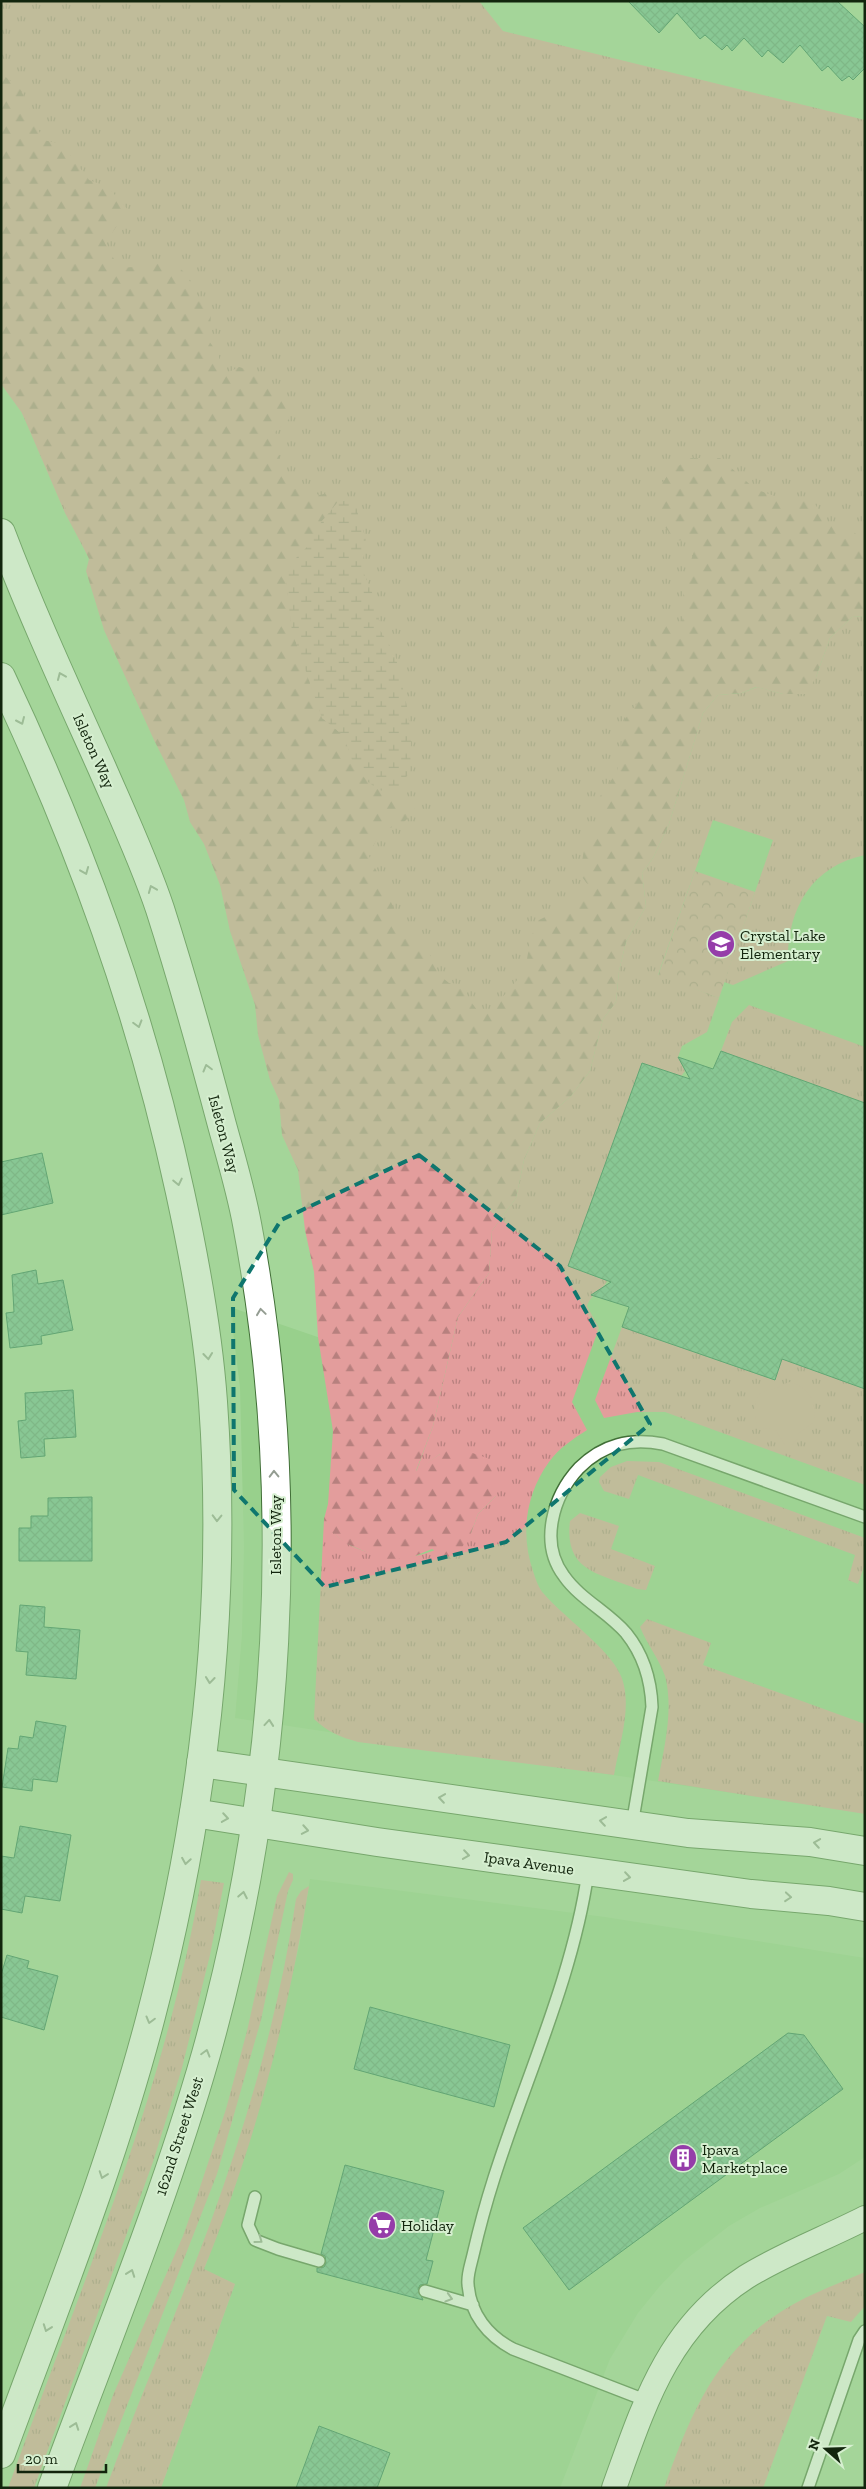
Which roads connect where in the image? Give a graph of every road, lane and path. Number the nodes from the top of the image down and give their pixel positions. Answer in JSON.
{"nodes":[{"id":1,"x":4,"y":547,"type":"edge"},
{"id":2,"x":1,"y":677,"type":"edge"},
{"id":3,"x":865,"y":1517,"type":"edge"},
{"id":4,"x":201,"y":1763,"type":"junction"},
{"id":5,"x":263,"y":1772,"type":"junction"},
{"id":6,"x":194,"y":1813,"type":"junction"},
{"id":7,"x":257,"y":1823,"type":"junction"},
{"id":8,"x":632,"y":1825,"type":"junction"},
{"id":9,"x":865,"y":1851,"type":"edge"},
{"id":10,"x":588,"y":1872,"type":"junction"},
{"id":11,"x":865,"y":1907,"type":"edge"},
{"id":12,"x":255,"y":2197,"type":"dead end"},
{"id":13,"x":865,"y":2218,"type":"edge"},
{"id":14,"x":320,"y":2261,"type":"dead end"},
{"id":15,"x":425,"y":2291,"type":"dead end"},
{"id":16,"x":473,"y":2305,"type":"junction"},
{"id":17,"x":865,"y":2330,"type":"edge"},
{"id":18,"x":645,"y":2400,"type":"junction"},
{"id":19,"x":1,"y":2454,"type":"edge"},
{"id":20,"x":52,"y":2488,"type":"edge"},
{"id":21,"x":614,"y":2488,"type":"edge"},
{"id":22,"x":808,"y":2488,"type":"edge"}],
"edges":[{"from":5,"to":1,"type":"main road","name":"Isleton Way","one_way":true},
{"from":2,"to":4,"type":"main road","one_way":true},
{"from":3,"to":8,"type":"lane"},
{"from":4,"to":5,"type":"main road"},
{"from":4,"to":6,"type":"main road"},
{"from":5,"to":7,"type":"main road","name":"162nd Street West"},
{"from":8,"to":5,"type":"main road","one_way":true},
{"from":6,"to":7,"type":"main road","name":"Ipava Avenue","one_way":true},
{"from":6,"to":19,"type":"main road","one_way":true},
{"from":7,"to":10,"type":"main road","name":"Ipava Avenue","one_way":true},
{"from":20,"to":7,"type":"main road","name":"162nd Street West","one_way":true},
{"from":9,"to":8,"type":"main road","one_way":true},
{"from":10,"to":11,"type":"main road","name":"Ipava Avenue","one_way":true},
{"from":10,"to":16,"type":"lane"},
{"from":12,"to":14,"type":"lane","one_way":true},
{"from":13,"to":18,"type":"street"},
{"from":15,"to":16,"type":"lane","one_way":true},
{"from":16,"to":18,"type":"lane"},
{"from":17,"to":22,"type":"lane"},
{"from":18,"to":21,"type":"street"}]}
